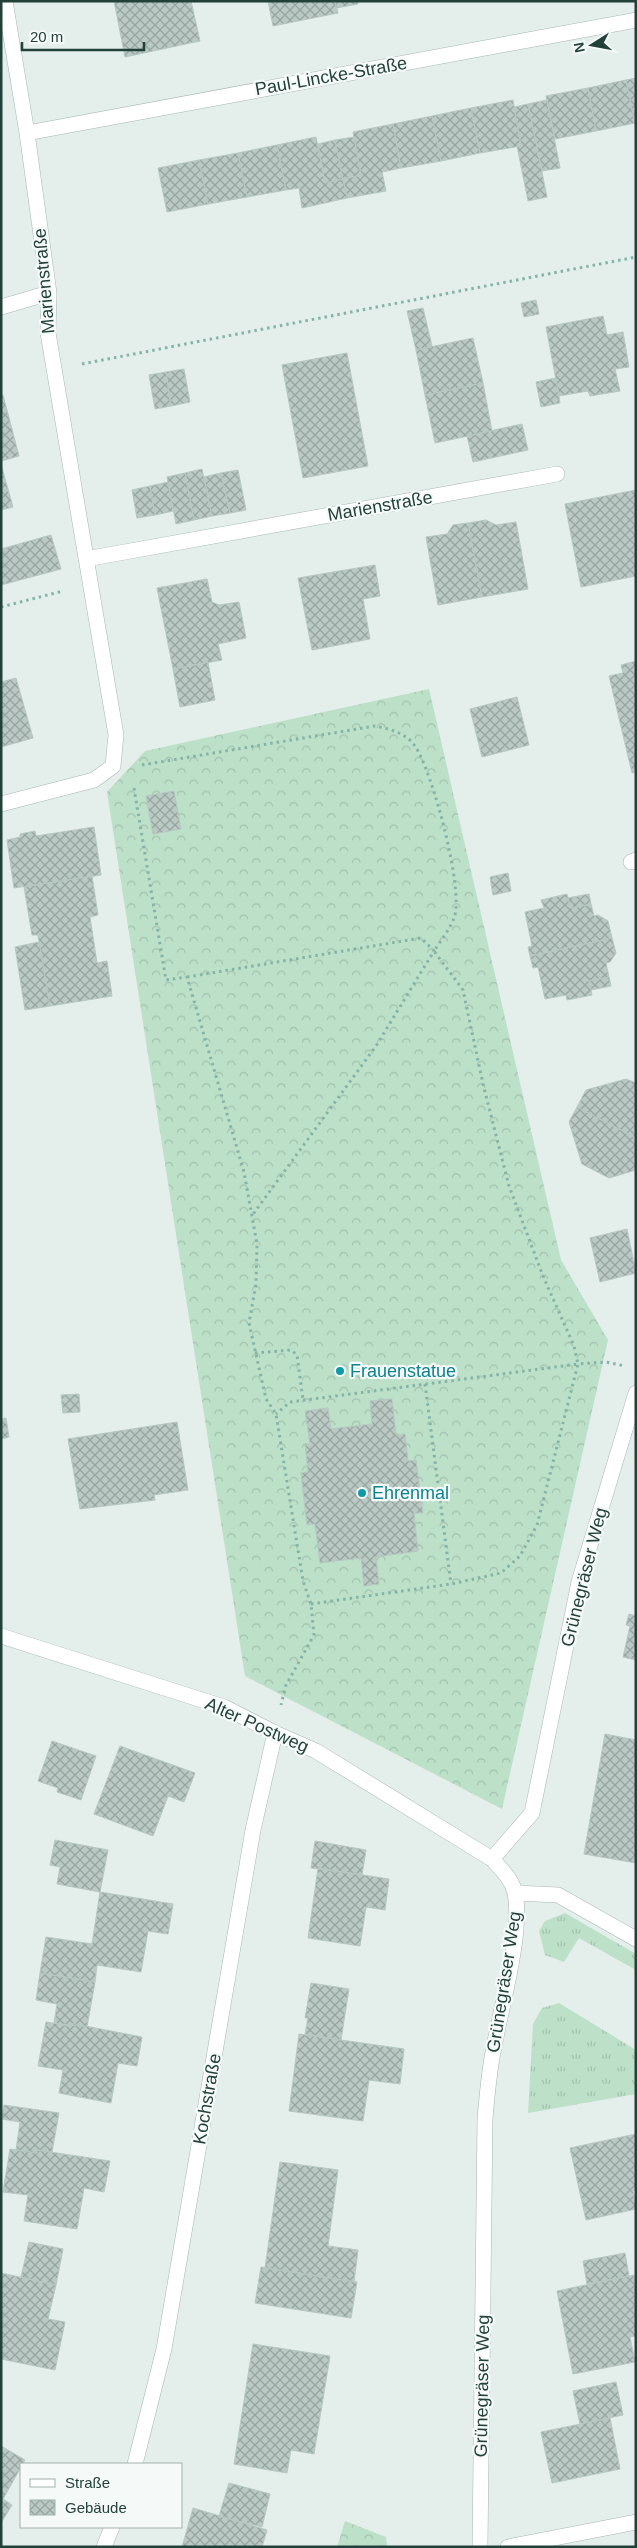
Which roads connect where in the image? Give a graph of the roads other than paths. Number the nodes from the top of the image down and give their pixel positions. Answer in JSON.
{"nodes":[{"id":1,"x":5,"y":1,"type":"edge"},
{"id":2,"x":636,"y":20,"type":"edge"},
{"id":3,"x":27,"y":133,"type":"junction"},
{"id":4,"x":49,"y":293,"type":"junction"},
{"id":5,"x":1,"y":307,"type":"edge"},
{"id":6,"x":557,"y":474,"type":"dead end"},
{"id":7,"x":86,"y":559,"type":"junction"},
{"id":8,"x":1,"y":804,"type":"edge"},
{"id":9,"x":636,"y":1393,"type":"edge"},
{"id":10,"x":1,"y":1636,"type":"edge"},
{"id":11,"x":275,"y":1733,"type":"junction"},
{"id":12,"x":492,"y":1859,"type":"junction"},
{"id":13,"x":515,"y":1892,"type":"junction"},
{"id":14,"x":636,"y":1939,"type":"edge"},
{"id":15,"x":135,"y":2463,"type":"edge"},
{"id":16,"x":636,"y":2522,"type":"edge"},
{"id":17,"x":112,"y":2528,"type":"edge"},
{"id":18,"x":104,"y":2547,"type":"edge"},
{"id":19,"x":480,"y":2547,"type":"edge"},
{"id":20,"x":508,"y":2547,"type":"edge"}],
"edges":[{"from":1,"to":3,"type":"street","name":"Marienstraße"},
{"from":2,"to":3,"type":"street","name":"Paul-Lincke-Straße"},
{"from":3,"to":4,"type":"street","name":"Marienstraße"},
{"from":4,"to":5,"type":"street"},
{"from":4,"to":7,"type":"street","name":"Marienstraße"},
{"from":6,"to":7,"type":"street","name":"Marienstraße"},
{"from":7,"to":8,"type":"street","name":"Marienstraße"},
{"from":9,"to":12,"type":"street","name":"Grünegräser Weg"},
{"from":10,"to":11,"type":"street","name":"Alter Postweg"},
{"from":11,"to":12,"type":"street","name":"Alter Postweg"},
{"from":11,"to":15,"type":"street","name":"Kochstraße"},
{"from":12,"to":13,"type":"street","name":"Grünegräser Weg"},
{"from":13,"to":14,"type":"street"},
{"from":13,"to":19,"type":"street","name":"Grünegräser Weg"},
{"from":16,"to":20,"type":"street"},
{"from":17,"to":18,"type":"street"}]}
